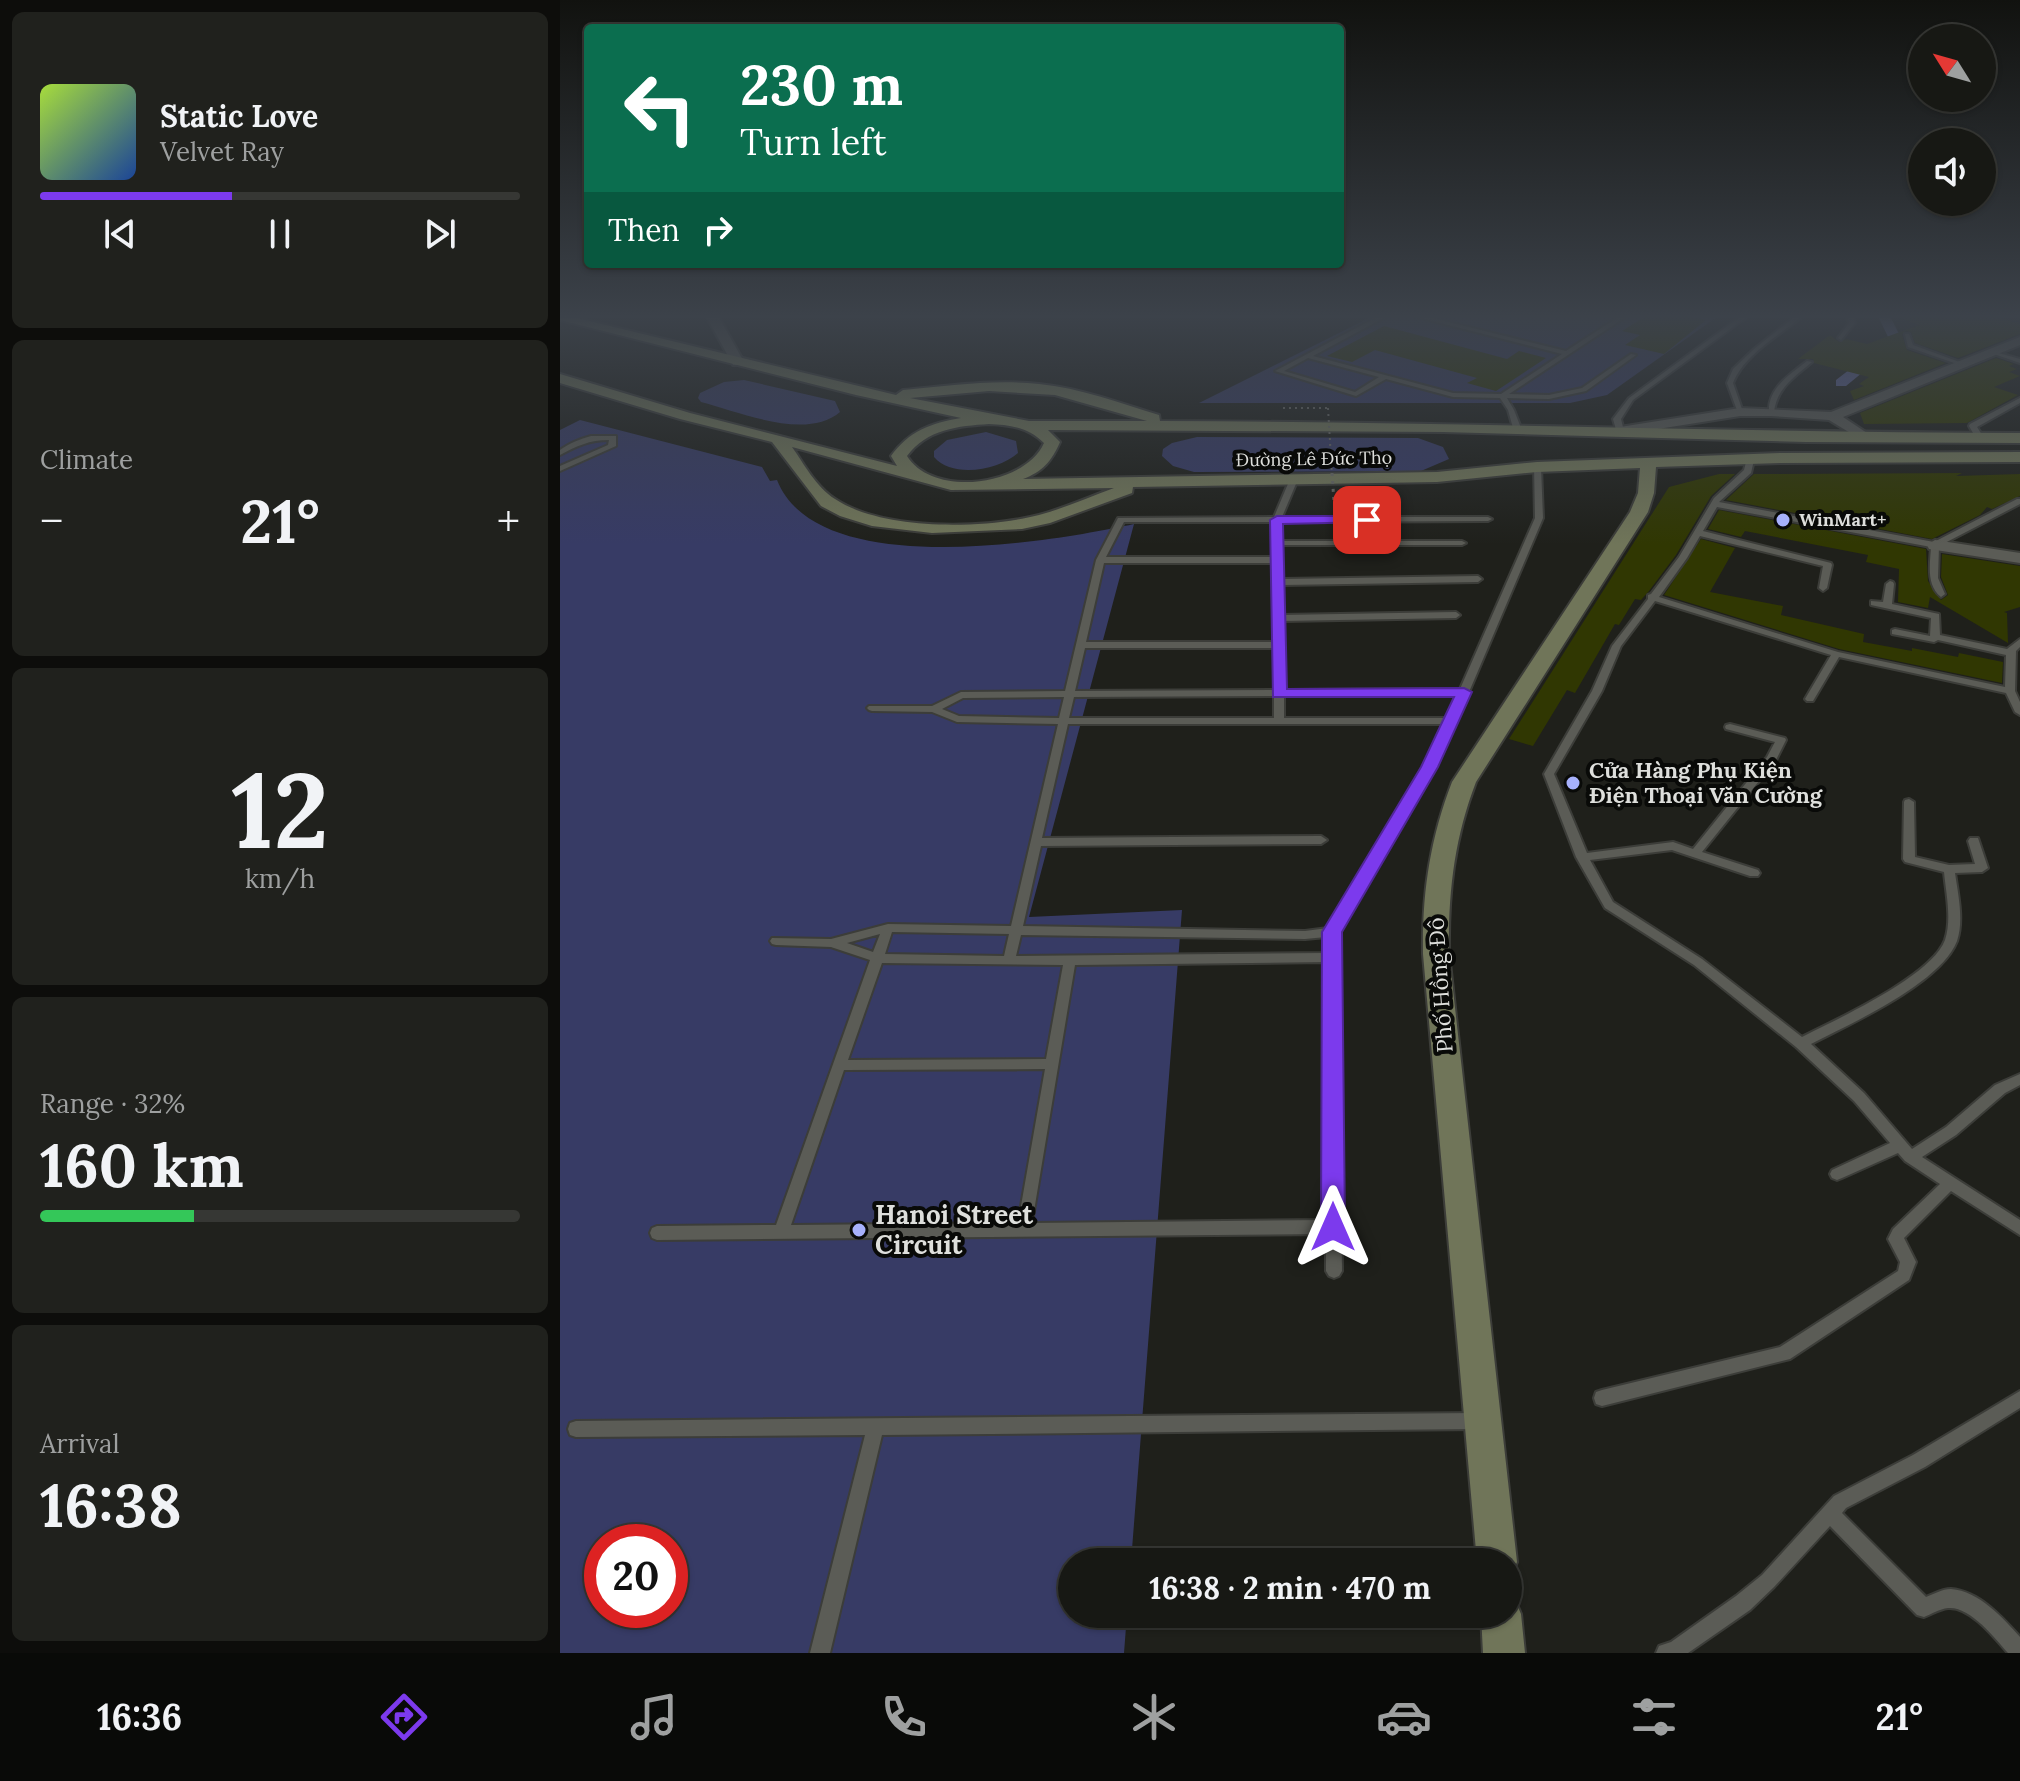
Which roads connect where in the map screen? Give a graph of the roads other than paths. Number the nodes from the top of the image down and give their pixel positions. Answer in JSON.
{"nodes":[{"id":1,"x":603,"y":391,"type":"edge"},
{"id":2,"x":857,"y":391,"type":"edge"},
{"id":3,"x":938,"y":391,"type":"edge"},
{"id":4,"x":1056,"y":391,"type":"edge"},
{"id":5,"x":1437,"y":391,"type":"edge"},
{"id":6,"x":1509,"y":391,"type":"edge"},
{"id":7,"x":1580,"y":391,"type":"edge"},
{"id":8,"x":1642,"y":391,"type":"edge"},
{"id":9,"x":1733,"y":391,"type":"edge"},
{"id":10,"x":1777,"y":391,"type":"edge"},
{"id":11,"x":1895,"y":391,"type":"edge"},
{"id":12,"x":861,"y":392,"type":"junction"},
{"id":13,"x":1502,"y":396,"type":"junction"},
{"id":14,"x":2020,"y":400,"type":"edge"},
{"id":15,"x":1740,"y":412,"type":"junction"},
{"id":16,"x":1771,"y":412,"type":"junction"},
{"id":17,"x":1833,"y":416,"type":"junction"},
{"id":18,"x":989,"y":419,"type":"junction"},
{"id":19,"x":1030,"y":425,"type":"junction"},
{"id":20,"x":1180,"y":425,"type":"junction"},
{"id":21,"x":1517,"y":428,"type":"junction"},
{"id":22,"x":1620,"y":431,"type":"junction"},
{"id":23,"x":1865,"y":438,"type":"junction"},
{"id":24,"x":1980,"y":438,"type":"junction"},
{"id":25,"x":2020,"y":438,"type":"edge"},
{"id":26,"x":778,"y":439,"type":"junction"},
{"id":27,"x":560,"y":453,"type":"edge"},
{"id":28,"x":2020,"y":457,"type":"edge"},
{"id":29,"x":1750,"y":460,"type":"junction"},
{"id":30,"x":1648,"y":464,"type":"junction"},
{"id":31,"x":1537,"y":467,"type":"junction"},
{"id":32,"x":560,"y":469,"type":"edge"},
{"id":33,"x":912,"y":476,"type":"junction"},
{"id":34,"x":1294,"y":479,"type":"junction"},
{"id":35,"x":1151,"y":480,"type":"junction"},
{"id":36,"x":979,"y":485,"type":"junction"},
{"id":37,"x":2020,"y":501,"type":"edge"},
{"id":38,"x":1715,"y":504,"type":"junction"},
{"id":39,"x":1488,"y":519,"type":"dead end"},
{"id":40,"x":1277,"y":520,"type":"junction"},
{"id":41,"x":1699,"y":533,"type":"junction"},
{"id":42,"x":1277,"y":543,"type":"junction"},
{"id":43,"x":1462,"y":543,"type":"dead end"},
{"id":44,"x":1935,"y":545,"type":"junction"},
{"id":45,"x":2020,"y":558,"type":"edge"},
{"id":46,"x":1100,"y":560,"type":"junction"},
{"id":47,"x":1277,"y":560,"type":"junction"},
{"id":48,"x":1478,"y":579,"type":"dead end"},
{"id":49,"x":1277,"y":582,"type":"junction"},
{"id":50,"x":1890,"y":584,"type":"dead end"},
{"id":51,"x":1823,"y":588,"type":"dead end"},
{"id":52,"x":1941,"y":594,"type":"dead end"},
{"id":53,"x":1651,"y":597,"type":"junction"},
{"id":54,"x":1874,"y":603,"type":"dead end"},
{"id":55,"x":1887,"y":606,"type":"junction"},
{"id":56,"x":1456,"y":615,"type":"dead end"},
{"id":57,"x":1278,"y":618,"type":"junction"},
{"id":58,"x":1895,"y":632,"type":"dead end"},
{"id":59,"x":1935,"y":637,"type":"junction"},
{"id":60,"x":2020,"y":642,"type":"edge"},
{"id":61,"x":1080,"y":645,"type":"junction"},
{"id":62,"x":1278,"y":645,"type":"junction"},
{"id":63,"x":2011,"y":653,"type":"junction"},
{"id":64,"x":1836,"y":654,"type":"junction"},
{"id":65,"x":2010,"y":691,"type":"junction"},
{"id":66,"x":1464,"y":692,"type":"junction"},
{"id":67,"x":1279,"y":694,"type":"junction"},
{"id":68,"x":1069,"y":695,"type":"junction"},
{"id":69,"x":1810,"y":699,"type":"dead end"},
{"id":70,"x":872,"y":708,"type":"dead end"},
{"id":71,"x":934,"y":709,"type":"junction"},
{"id":72,"x":2020,"y":712,"type":"edge"},
{"id":73,"x":1279,"y":721,"type":"junction"},
{"id":74,"x":1450,"y":721,"type":"junction"},
{"id":75,"x":1063,"y":722,"type":"junction"},
{"id":76,"x":1730,"y":727,"type":"dead end"},
{"id":77,"x":1909,"y":802,"type":"dead end"},
{"id":78,"x":1321,"y":840,"type":"dead end"},
{"id":79,"x":1974,"y":841,"type":"dead end"},
{"id":80,"x":1035,"y":842,"type":"junction"},
{"id":81,"x":1695,"y":854,"type":"junction"},
{"id":82,"x":1582,"y":857,"type":"junction"},
{"id":83,"x":1949,"y":869,"type":"junction"},
{"id":84,"x":1754,"y":873,"type":"dead end"},
{"id":85,"x":888,"y":928,"type":"junction"},
{"id":86,"x":1016,"y":929,"type":"junction"},
{"id":87,"x":1332,"y":932,"type":"junction"},
{"id":88,"x":776,"y":941,"type":"dead end"},
{"id":89,"x":831,"y":943,"type":"junction"},
{"id":90,"x":1330,"y":957,"type":"junction"},
{"id":91,"x":877,"y":958,"type":"junction"},
{"id":92,"x":1070,"y":960,"type":"junction"},
{"id":93,"x":1009,"y":961,"type":"junction"},
{"id":94,"x":1801,"y":1043,"type":"junction"},
{"id":95,"x":1052,"y":1064,"type":"junction"},
{"id":96,"x":840,"y":1065,"type":"junction"},
{"id":97,"x":2020,"y":1079,"type":"edge"},
{"id":98,"x":1900,"y":1145,"type":"junction"},
{"id":99,"x":1910,"y":1157,"type":"junction"},
{"id":100,"x":1837,"y":1174,"type":"dead end"},
{"id":101,"x":1950,"y":1183,"type":"junction"},
{"id":102,"x":1333,"y":1227,"type":"junction"},
{"id":103,"x":2020,"y":1228,"type":"edge"},
{"id":104,"x":1024,"y":1229,"type":"junction"},
{"id":105,"x":781,"y":1231,"type":"junction"},
{"id":106,"x":657,"y":1233,"type":"dead end"},
{"id":107,"x":1334,"y":1271,"type":"dead end"},
{"id":108,"x":1602,"y":1398,"type":"dead end"},
{"id":109,"x":2020,"y":1399,"type":"edge"},
{"id":110,"x":1484,"y":1421,"type":"junction"},
{"id":111,"x":876,"y":1426,"type":"junction"},
{"id":112,"x":576,"y":1429,"type":"dead end"},
{"id":113,"x":1830,"y":1513,"type":"junction"},
{"id":114,"x":1496,"y":1548,"type":"edge"},
{"id":115,"x":1502,"y":1628,"type":"edge"},
{"id":116,"x":2014,"y":1650,"type":"edge"},
{"id":117,"x":820,"y":1653,"type":"edge"},
{"id":118,"x":1504,"y":1653,"type":"edge"},
{"id":119,"x":1666,"y":1653,"type":"edge"}],
"edges":[{"from":1,"to":26,"type":"main road"},
{"from":2,"to":12,"type":"main road"},
{"from":3,"to":12,"type":"main road"},
{"from":4,"to":20,"type":"main road"},
{"from":5,"to":13,"type":"lane"},
{"from":6,"to":13,"type":"lane"},
{"from":7,"to":13,"type":"lane"},
{"from":8,"to":22,"type":"lane"},
{"from":9,"to":15,"type":"lane"},
{"from":10,"to":16,"type":"lane"},
{"from":11,"to":17,"type":"street"},
{"from":12,"to":18,"type":"main road"},
{"from":13,"to":21,"type":"lane"},
{"from":14,"to":24,"type":"lane"},
{"from":15,"to":16,"type":"street"},
{"from":15,"to":22,"type":"street"},
{"from":16,"to":17,"type":"street"},
{"from":17,"to":23,"type":"street"},
{"from":18,"to":19,"type":"main road","name":"Đường Lê Đức Thọ"},
{"from":18,"to":33,"type":"main road"},
{"from":19,"to":20,"type":"main road","name":"Đường Lê Đức Thọ"},
{"from":19,"to":36,"type":"main road"},
{"from":20,"to":21,"type":"main road","name":"Đường Lê Đức Thọ"},
{"from":21,"to":22,"type":"main road","name":"Đường Lê Đức Thọ"},
{"from":22,"to":23,"type":"main road","name":"Đường Lê Đức Thọ"},
{"from":23,"to":24,"type":"main road","name":"Đường Lê Đức Thọ"},
{"from":24,"to":25,"type":"main road","name":"Đường Lê Đức Thọ"},
{"from":26,"to":33,"type":"main road"},
{"from":26,"to":35,"type":"main road"},
{"from":27,"to":32,"type":"lane"},
{"from":28,"to":29,"type":"main road","name":"Đường Lê Đức Thọ"},
{"from":29,"to":30,"type":"main road","name":"Đường Lê Đức Thọ"},
{"from":29,"to":38,"type":"lane"},
{"from":30,"to":31,"type":"main road","name":"Đường Lê Đức Thọ"},
{"from":30,"to":110,"type":"main road","name":"Phố Hồng Đô"},
{"from":31,"to":34,"type":"main road","name":"Đường Lê Đức Thọ"},
{"from":31,"to":66,"type":"lane"},
{"from":33,"to":36,"type":"main road"},
{"from":34,"to":35,"type":"main road","name":"Đường Lê Đức Thọ"},
{"from":34,"to":40,"type":"lane"},
{"from":35,"to":36,"type":"main road","name":"Đường Lê Đức Thọ"},
{"from":37,"to":44,"type":"lane"},
{"from":38,"to":41,"type":"lane"},
{"from":38,"to":44,"type":"lane"},
{"from":39,"to":40,"type":"lane"},
{"from":40,"to":42,"type":"lane"},
{"from":40,"to":46,"type":"lane"},
{"from":41,"to":51,"type":"lane"},
{"from":41,"to":53,"type":"lane"},
{"from":42,"to":43,"type":"lane"},
{"from":42,"to":47,"type":"lane"},
{"from":44,"to":45,"type":"street"},
{"from":44,"to":52,"type":"lane"},
{"from":46,"to":47,"type":"lane"},
{"from":46,"to":61,"type":"lane"},
{"from":47,"to":49,"type":"lane"},
{"from":48,"to":49,"type":"lane"},
{"from":49,"to":57,"type":"lane"},
{"from":50,"to":55,"type":"lane"},
{"from":53,"to":64,"type":"lane"},
{"from":53,"to":82,"type":"lane"},
{"from":54,"to":55,"type":"lane"},
{"from":55,"to":59,"type":"lane"},
{"from":56,"to":57,"type":"lane"},
{"from":57,"to":62,"type":"lane"},
{"from":58,"to":59,"type":"lane"},
{"from":59,"to":63,"type":"lane"},
{"from":60,"to":63,"type":"lane"},
{"from":61,"to":62,"type":"lane"},
{"from":61,"to":68,"type":"lane"},
{"from":62,"to":67,"type":"lane"},
{"from":63,"to":65,"type":"lane"},
{"from":64,"to":65,"type":"lane"},
{"from":64,"to":69,"type":"lane"},
{"from":65,"to":72,"type":"lane"},
{"from":66,"to":67,"type":"lane"},
{"from":66,"to":74,"type":"lane"},
{"from":67,"to":68,"type":"lane"},
{"from":67,"to":73,"type":"lane"},
{"from":68,"to":71,"type":"lane"},
{"from":68,"to":75,"type":"lane"},
{"from":70,"to":71,"type":"lane"},
{"from":71,"to":75,"type":"lane"},
{"from":73,"to":74,"type":"lane"},
{"from":73,"to":75,"type":"lane"},
{"from":74,"to":87,"type":"lane"},
{"from":75,"to":80,"type":"lane"},
{"from":76,"to":81,"type":"lane"},
{"from":77,"to":83,"type":"lane"},
{"from":78,"to":80,"type":"lane"},
{"from":79,"to":83,"type":"lane"},
{"from":80,"to":86,"type":"lane"},
{"from":81,"to":82,"type":"lane"},
{"from":81,"to":84,"type":"lane"},
{"from":82,"to":94,"type":"lane"},
{"from":83,"to":94,"type":"lane"},
{"from":85,"to":86,"type":"lane"},
{"from":85,"to":89,"type":"lane"},
{"from":85,"to":91,"type":"lane"},
{"from":86,"to":87,"type":"lane"},
{"from":86,"to":93,"type":"lane"},
{"from":87,"to":90,"type":"lane"},
{"from":88,"to":89,"type":"lane"},
{"from":89,"to":91,"type":"lane"},
{"from":90,"to":92,"type":"lane"},
{"from":90,"to":102,"type":"lane"},
{"from":91,"to":93,"type":"lane"},
{"from":91,"to":96,"type":"lane"},
{"from":92,"to":93,"type":"lane"},
{"from":92,"to":95,"type":"lane"},
{"from":94,"to":98,"type":"lane"},
{"from":95,"to":96,"type":"lane"},
{"from":95,"to":104,"type":"lane"},
{"from":96,"to":105,"type":"lane"},
{"from":97,"to":99,"type":"lane"},
{"from":98,"to":99,"type":"lane"},
{"from":98,"to":100,"type":"lane"},
{"from":99,"to":101,"type":"lane"},
{"from":101,"to":103,"type":"lane"},
{"from":101,"to":108,"type":"lane"},
{"from":102,"to":104,"type":"lane"},
{"from":102,"to":107,"type":"lane"},
{"from":104,"to":105,"type":"lane"},
{"from":105,"to":106,"type":"lane"},
{"from":109,"to":113,"type":"lane"},
{"from":110,"to":111,"type":"lane"},
{"from":110,"to":114,"type":"main road","name":"Phố Hồng Đô"},
{"from":111,"to":112,"type":"lane"},
{"from":111,"to":117,"type":"lane"},
{"from":113,"to":116,"type":"lane"},
{"from":113,"to":119,"type":"lane"},
{"from":115,"to":118,"type":"main road"}]}
